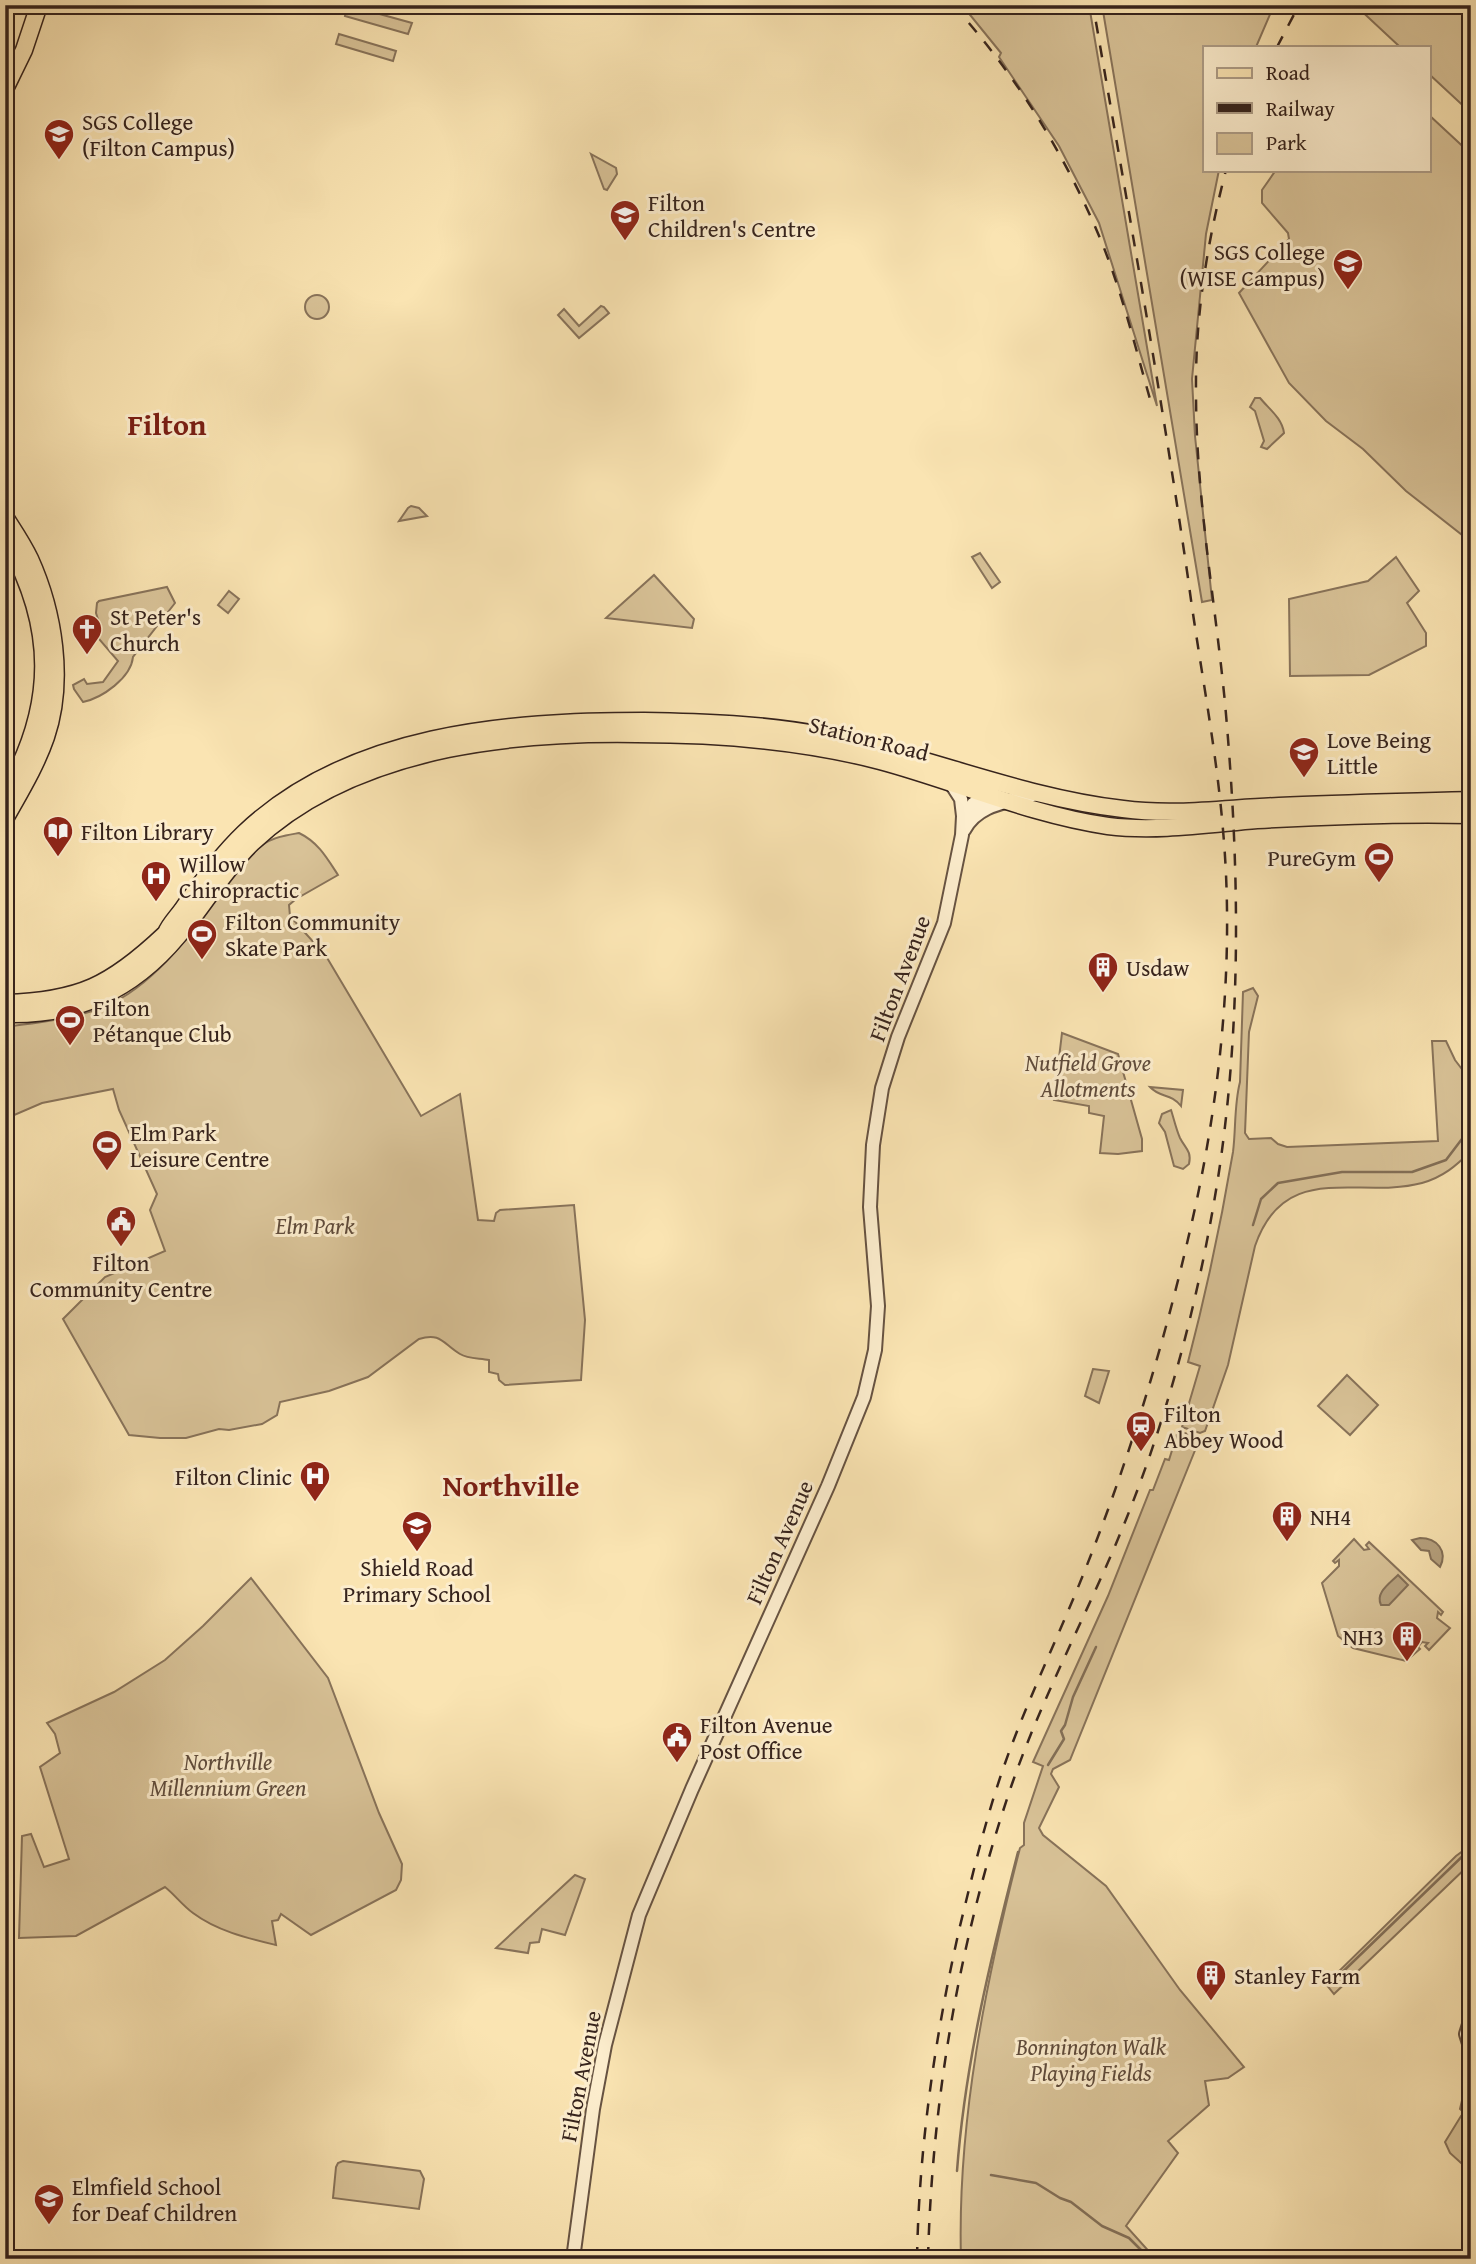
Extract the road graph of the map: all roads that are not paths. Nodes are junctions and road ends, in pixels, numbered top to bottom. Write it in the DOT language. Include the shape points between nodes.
graph roads {
  1 [pos="28,5"];
  2 [pos="39,5"];
  3 [pos="5,67"];
  4 [pos="5,89"];
  5 [pos="5,517"];
  6 [pos="5,538"];
  7 [pos="950,782"];
  8 [pos="5,793"];
  9 [pos="989,794"];
  10 [pos="1013,794"];
  11 [pos="1471,800"];
  12 [pos="1471,815"];
  13 [pos="963,816"];
  14 [pos="5,819"];
  15 [pos="962,833"];
  16 [pos="164,935"];
  17 [pos="162,954"];
  18 [pos="5,1003"];
  19 [pos="5,1014"];
  20 [pos="1471,2018"];
  21 [pos="1471,2050"];
  22 [pos="573,2259"];
  1 -- 3 [label="main road"];
  2 -- 4 [label="main road"];
  5 -- 14 [label="main road" via="30,557 40,585 53,639 55,678 45,739"];
  6 -- 8 [label="main road" via="32,598 44,667 33,735"];
  7 -- 9 [label="main road, Station Road"];
  7 -- 13 [label="street, Filton Avenue" via="961,799"];
  7 -- 17 [label="main road, Station Road" via="848,753 708,735 567,734 459,747 354,777 318,794 269,828 236,859"];
  9 -- 10 [label="main road, Station Road"];
  9 -- 13 [label="street"];
  10 -- 11 [label="main road, Station Road" via="1157,812"];
  10 -- 12 [label="main road, Station Road" via="1101,825 1134,828"];
  10 -- 15 [label="street" via="980,811"];
  10 -- 16 [label="main road, Station Road" via="878,748 746,725 599,721 517,726 446,737 373,756 305,786 226,851"];
  13 -- 15 [label="street, Filton Avenue"];
  15 -- 22 [label="street, Filton Avenue" via="944,923 882,1088 870,1207 878,1306 875,1350 864,1397 639,1915 605,2045"];
  16 -- 17 [label="main road"];
  16 -- 18 [label="main road, Station Road" via="99,986 38,1002"];
  17 -- 19 [label="main road, Station Road" via="131,981 102,997 48,1012"];
  20 -- 21 [label="street" via="1466,2034"];
}
